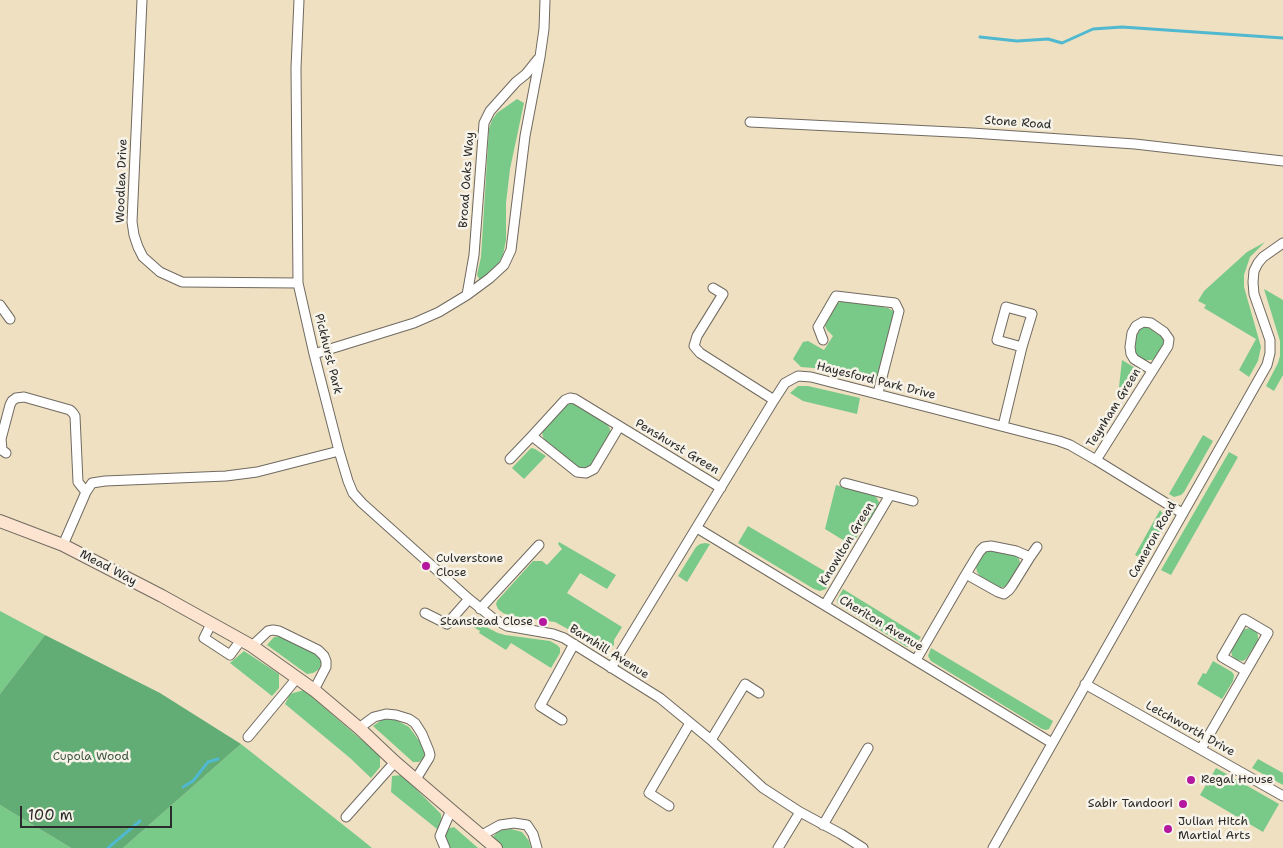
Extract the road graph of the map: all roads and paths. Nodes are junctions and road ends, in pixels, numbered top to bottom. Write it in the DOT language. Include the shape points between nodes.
graph roads {
  1 [pos="142,0"];
  2 [pos="299,0"];
  3 [pos="545,0"];
  4 [pos="540,57"];
  5 [pos="750,122"];
  6 [pos="1283,161"];
  7 [pos="1283,243"];
  8 [pos="298,283"];
  9 [pos="713,288"];
  10 [pos="467,295"];
  11 [pos="0,305"];
  12 [pos="10,319"];
  13 [pos="823,340"];
  14 [pos="1022,347"];
  15 [pos="314,354"];
  16 [pos="1152,370"];
  17 [pos="878,393"];
  18 [pos="774,400"];
  19 [pos="1003,426"];
  20 [pos="619,427"];
  21 [pos="532,436"];
  22 [pos="339,451"];
  23 [pos="6,453"];
  24 [pos="510,459"];
  25 [pos="1096,460"];
  26 [pos="845,483"];
  27 [pos="721,488"];
  28 [pos="86,492"];
  29 [pos="890,495"];
  30 [pos="914,501"];
  31 [pos="1182,514"];
  32 [pos="0,521"];
  33 [pos="697,528"];
  34 [pos="63,545"];
  35 [pos="539,545"];
  36 [pos="1037,546"];
  37 [pos="1030,557"];
  38 [pos="966,574"];
  39 [pos="469,599"];
  40 [pos="825,605"];
  41 [pos="480,608"];
  42 [pos="425,613"];
  43 [pos="211,624"];
  44 [pos="241,640"];
  45 [pos="574,644"];
  46 [pos="252,646"];
  47 [pos="916,660"];
  48 [pos="612,668"];
  49 [pos="1246,671"];
  50 [pos="297,678"];
  51 [pos="1086,684"];
  52 [pos="314,690"];
  53 [pos="759,693"];
  54 [pos="562,720"];
  55 [pos="690,724"];
  56 [pos="359,728"];
  57 [pos="248,737"];
  58 [pos="711,740"];
  59 [pos="1052,743"];
  60 [pos="868,748"];
  61 [pos="1201,749"];
  62 [pos="396,762"];
  63 [pos="416,779"];
  64 [pos="1283,796"];
  65 [pos="669,806"];
  66 [pos="451,810"];
  67 [pos="800,812"];
  68 [pos="346,818"];
  69 [pos="823,825"];
  70 [pos="482,835"];
  71 [pos="445,848"];
  72 [pos="496,848"];
  73 [pos="537,848"];
  74 [pos="778,848"];
  75 [pos="863,848"];
  76 [pos="993,848"];
  1 -- 8 [label="street, Woodlea Drive" via="132,222 143,257 160,272 182,282"];
  2 -- 8 [label="street, Pickhurst Park" via="296,68"];
  3 -- 4 [label="street"];
  4 -- 10 [label="street" via="525,136 511,250 504,265"];
  4 -- 10 [label="street, Broad Oaks Way" via="490,111 484,123 474,255"];
  5 -- 6 [label="street, Stone Road" via="1135,144"];
  7 -- 31 [label="street, Cameron Road" via="1263,257 1254,271 1254,294 1270,340 1267,365"];
  8 -- 15 [label="street, Pickhurst Park"];
  9 -- 18 [label="street" via="723,294 694,346"];
  10 -- 15 [label="street" via="414,323"];
  11 -- 12 [label="street"];
  13 -- 17 [label="street" via="818,327 836,296 895,303 899,311"];
  14 -- 14 [label="street" via="1032,314 1006,307 997,340"];
  14 -- 19 [label="street"];
  15 -- 22 [label="street, Pickhurst Park"];
  16 -- 16 [label="street, Teynham Green" via="1169,339 1151,323 1143,322 1132,333 1131,354"];
  16 -- 25 [label="street, Teynham Green"];
  17 -- 18 [label="street, Hayesford Park Drive" via="798,376 785,383"];
  17 -- 19 [label="street, Hayesford Park Drive"];
  18 -- 27 [label="street, Hayesford Park Drive"];
  19 -- 25 [label="street, Hayesford Park Drive" via="1060,440"];
  20 -- 21 [label="street, Penshurst Green" via="570,398"];
  20 -- 21 [label="street, Penshurst Green" via="594,469 586,473 577,472"];
  20 -- 27 [label="street, Penshurst Green"];
  21 -- 24 [label="street, Penshurst Green"];
  22 -- 28 [label="street" via="257,472 92,483"];
  22 -- 39 [label="street, Barnhill Avenue" via="353,493"];
  23 -- 28 [label="street" via="2,450 1,439 10,405 16,398 24,397 70,410 75,416 78,482"];
  25 -- 31 [label="street, Hayesford Park Drive"];
  26 -- 29 [label="street, Knowlton Green"];
  27 -- 33 [label="street, Hayesford Park Drive"];
  28 -- 34 [label="street"];
  29 -- 30 [label="street, Knowlton Green"];
  29 -- 40 [label="street, Knowlton Green"];
  31 -- 51 [label="street, Cameron Road"];
  32 -- 34 [label="street, Mead Way"];
  33 -- 40 [label="street, Cheriton Avenue"];
  33 -- 48 [label="street, Hayesford Park Drive"];
  34 -- 43 [label="street, Mead Way"];
  35 -- 41 [label="street"];
  36 -- 37 [label="street"];
  37 -- 38 [label="street" via="1016,551 984,547"];
  37 -- 38 [label="street" via="1004,594"];
  38 -- 47 [label="street"];
  39 -- 41 [label="street, Barnhill Avenue"];
  39 -- 42 [label="street" via="450,627"];
  40 -- 47 [label="street, Cheriton Avenue"];
  41 -- 45 [label="street, Barnhill Avenue" via="507,626 553,634"];
  43 -- 44 [label="street, Mead Way"];
  43 -- 44 [label="street" via="204,638 230,655"];
  44 -- 46 [label="street, Mead Way"];
  45 -- 48 [label="street, Barnhill Avenue"];
  45 -- 54 [label="street" via="540,706"];
  46 -- 50 [label="street, Mead Way"];
  46 -- 52 [label="street" via="268,631 279,630 318,650 324,656 326,667"];
  47 -- 59 [label="street, Cheriton Avenue"];
  48 -- 55 [label="street, Barnhill Avenue" via="660,698"];
  49 -- 49 [label="street" via="1268,633 1244,619 1222,657"];
  49 -- 61 [label="street"];
  50 -- 52 [label="street, Mead Way"];
  50 -- 57 [label="street"];
  51 -- 59 [label="street, Cameron Road"];
  51 -- 61 [label="street, Letchworth Drive"];
  52 -- 56 [label="street, Mead Way"];
  53 -- 58 [label="street" via="745,684"];
  55 -- 58 [label="street, Barnhill Avenue"];
  55 -- 65 [label="street" via="649,793"];
  56 -- 62 [label="street, Mead Way"];
  56 -- 63 [label="street" via="386,714 415,724 430,751"];
  58 -- 67 [label="street, Barnhill Avenue" via="763,788"];
  59 -- 76 [label="street, Cameron Road"];
  60 -- 69 [label="street"];
  61 -- 64 [label="street, Letchworth Drive"];
  62 -- 63 [label="street, Mead Way"];
  62 -- 68 [label="street"];
  63 -- 66 [label="street, Mead Way"];
  66 -- 70 [label="street, Mead Way"];
  66 -- 71 [label="street" via="440,836"];
  67 -- 69 [label="street, Barnhill Avenue"];
  67 -- 74 [label="street"];
  69 -- 75 [label="street, Barnhill Avenue"];
  70 -- 72 [label="street, Mead Way"];
  70 -- 73 [label="street" via="500,825 514,823 527,826"];
}
